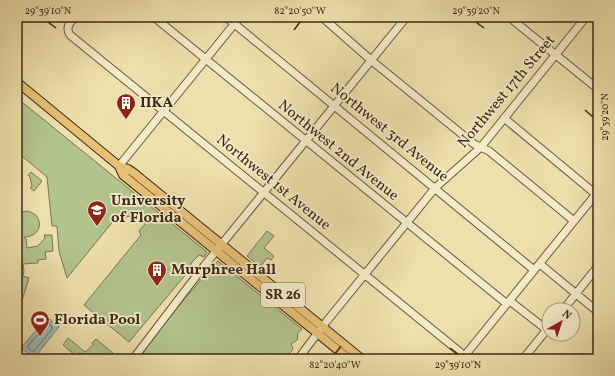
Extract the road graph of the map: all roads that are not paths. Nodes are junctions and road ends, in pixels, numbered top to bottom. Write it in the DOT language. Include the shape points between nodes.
graph roads {
  1 [pos="75,17"];
  2 [pos="154,17"];
  3 [pos="226,17"];
  4 [pos="240,17"];
  5 [pos="322,17"];
  6 [pos="405,17"];
  7 [pos="509,17"];
  8 [pos="586,17"];
  9 [pos="235,24"];
  10 [pos="556,55"];
  11 [pos="206,60"];
  12 [pos="372,61"];
  13 [pos="17,82"];
  14 [pos="598,89"];
  15 [pos="335,106"];
  16 [pos="164,111"];
  17 [pos="504,118"];
  18 [pos="306,141"];
  19 [pos="481,147"];
  20 [pos="119,166"];
  21 [pos="435,188"];
  22 [pos="264,192"];
  23 [pos="597,195"];
  24 [pos="574,221"];
  25 [pos="407,224"];
  26 [pos="219,248"];
  27 [pos="540,264"];
  28 [pos="598,266"];
  29 [pos="534,270"];
  30 [pos="364,274"];
  31 [pos="576,294"];
  32 [pos="509,302"];
  33 [pos="570,302"];
  34 [pos="598,312"];
  35 [pos="541,324"];
  36 [pos="320,330"];
  37 [pos="541,337"];
  38 [pos="463,358"];
  39 [pos="133,359"];
  40 [pos="298,359"];
  41 [pos="349,359"];
  42 [pos="362,359"];
  43 [pos="523,359"];
  44 [pos="577,359"];
  45 [pos="583,359"];
  1 -- 16 [label="street, Northwest 1st Avenue" via="68,25 70,35"];
  2 -- 11 [label="street, Northwest 2nd Avenue"];
  3 -- 9 [label="street, Northwest 3rd Avenue"];
  4 -- 9 [label="street"];
  5 -- 12 [label="street"];
  6 -- 12 [label="street"];
  7 -- 10 [label="street"];
  8 -- 10 [label="street, Northwest 17th Street"];
  9 -- 11 [label="street"];
  9 -- 15 [label="street, Northwest 3rd Avenue"];
  10 -- 14 [label="street"];
  10 -- 17 [label="street, Northwest 17th Street"];
  11 -- 16 [label="street"];
  11 -- 18 [label="street, Northwest 2nd Avenue"];
  12 -- 15 [label="street"];
  12 -- 19 [label="street"];
  13 -- 20 [label="main road, SR 26"];
  15 -- 18 [label="street"];
  15 -- 21 [label="street, Northwest 3rd Avenue"];
  16 -- 20 [label="street"];
  16 -- 22 [label="street, Northwest 1st Avenue"];
  17 -- 19 [label="street, Northwest 17th Street"];
  17 -- 23 [label="street"];
  18 -- 22 [label="street"];
  18 -- 25 [label="street, Northwest 2nd Avenue"];
  19 -- 21 [label="street, Northwest 17th Street"];
  19 -- 24 [label="street"];
  20 -- 26 [label="main road, SR 26" via="128,168"];
  21 -- 25 [label="street, Northwest 17th Street"];
  21 -- 29 [label="street, Northwest 3rd Avenue"];
  22 -- 26 [label="street"];
  22 -- 30 [label="street, Northwest 1st Avenue"];
  23 -- 24 [label="street"];
  24 -- 27 [label="street"];
  25 -- 30 [label="street, Northwest 17th Street"];
  25 -- 32 [label="street, Northwest 2nd Avenue"];
  26 -- 36 [label="main road, SR 26"];
  26 -- 39 [label="street"];
  27 -- 29 [label="street"];
  27 -- 31 [label="street"];
  28 -- 31 [label="street"];
  29 -- 32 [label="street"];
  30 -- 36 [label="street, Northwest 17th Street"];
  30 -- 38 [label="street, Northwest 1st Avenue" via="460,352"];
  31 -- 33 [label="street"];
  31 -- 34 [label="street"];
  32 -- 35 [label="street, Northwest 2nd Avenue"];
  32 -- 38 [label="street"];
  36 -- 40 [label="street, Northwest 17th Street"];
  36 -- 41 [label="main road, SR 26"];
  36 -- 42 [label="main road, SR 26"];
  37 -- 43 [label="street"];
  44 -- 45 [label="street"];
}
